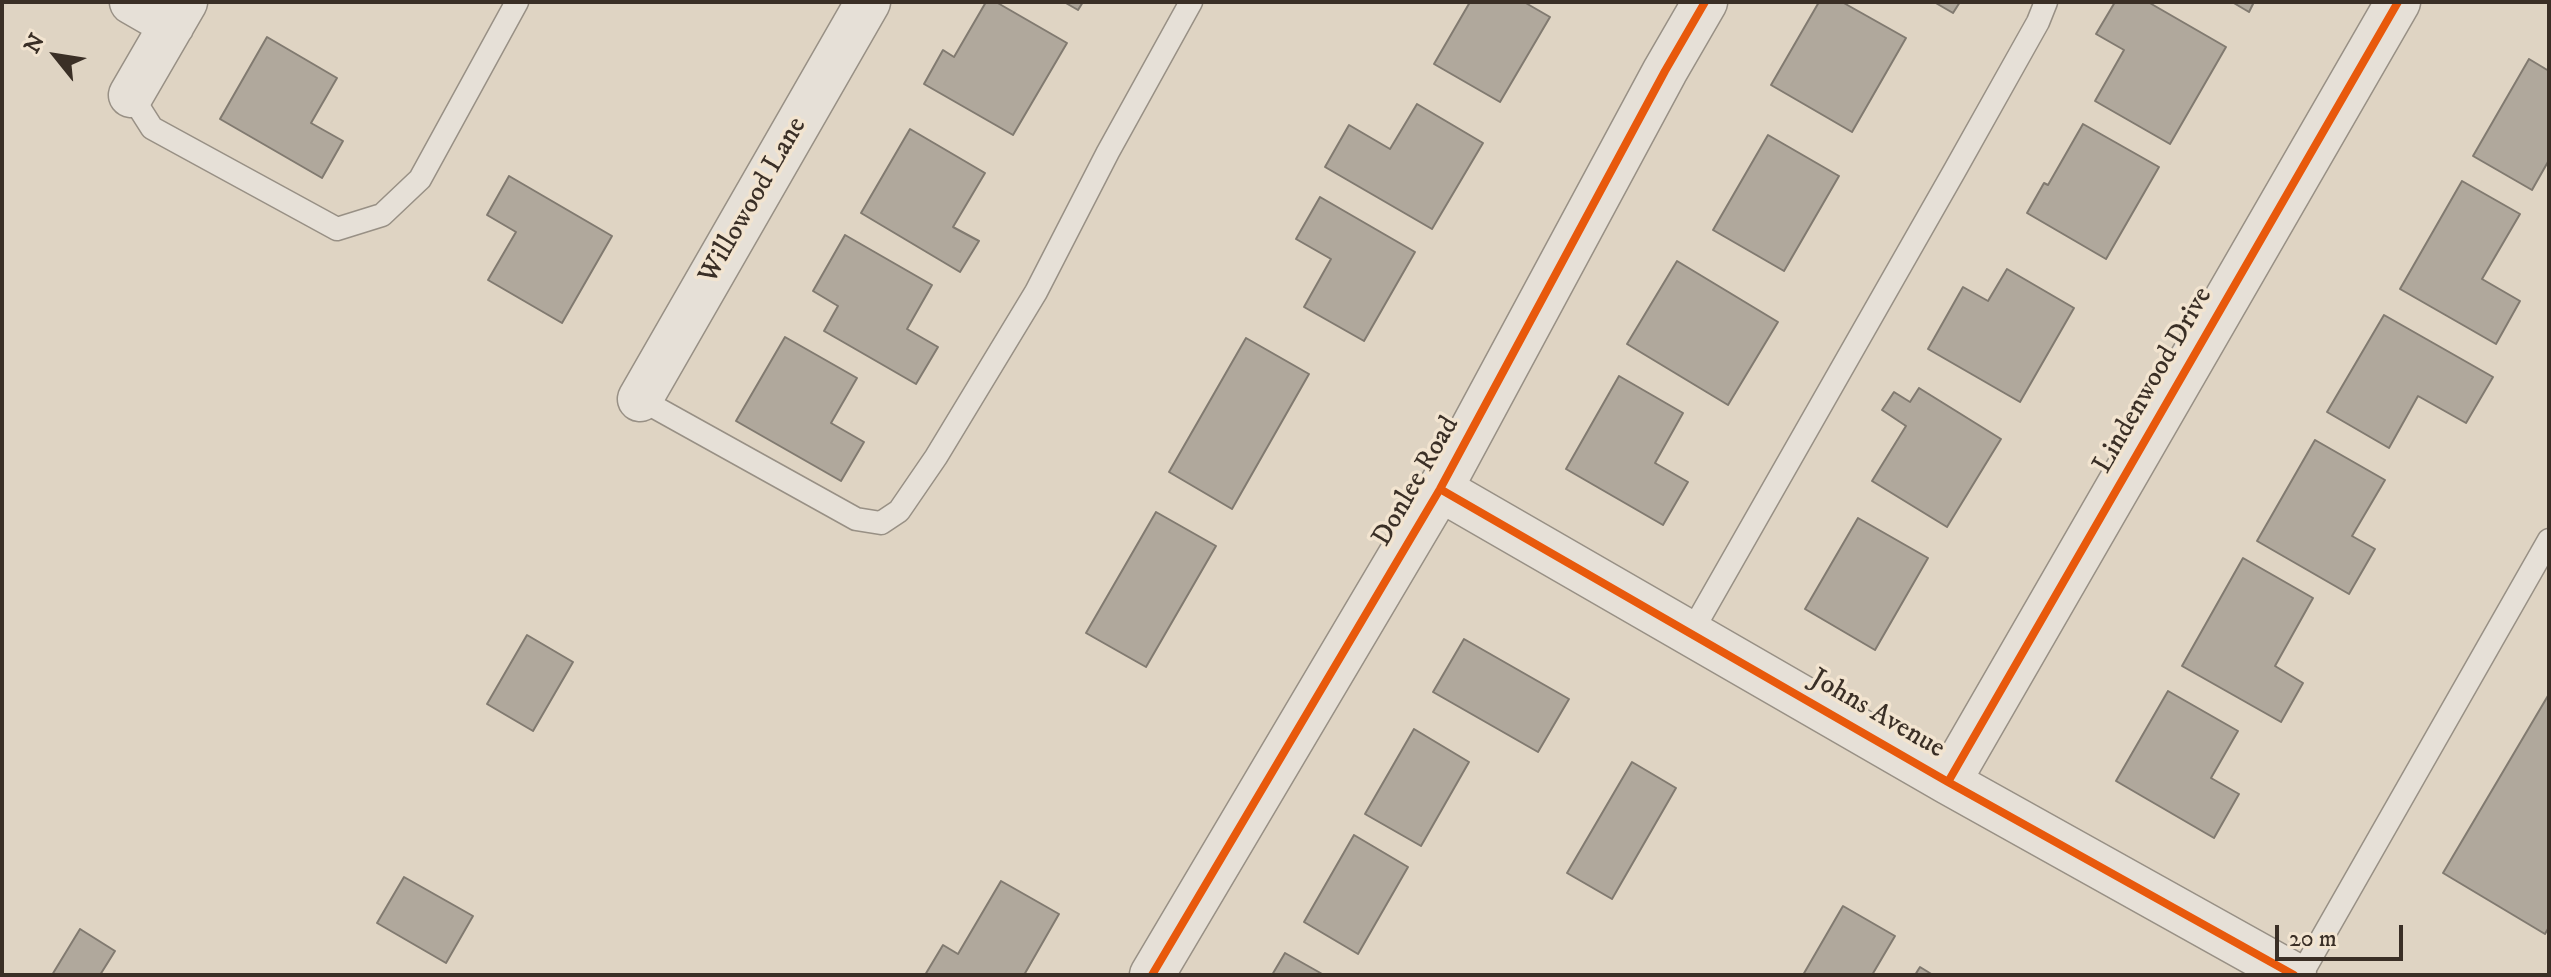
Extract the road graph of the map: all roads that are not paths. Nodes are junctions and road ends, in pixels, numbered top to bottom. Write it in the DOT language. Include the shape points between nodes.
graph roads {
  1 [pos="132,2"];
  2 [pos="517,2"];
  3 [pos="868,2"];
  4 [pos="1191,2"];
  5 [pos="1705,2"];
  6 [pos="2046,2"];
  7 [pos="2398,2"];
  8 [pos="178,14"];
  9 [pos="131,95"];
  10 [pos="640,399"];
  11 [pos="1440,489"];
  12 [pos="2549,540"];
  13 [pos="1691,633"];
  14 [pos="1948,782"];
  15 [pos="1152,975"];
  16 [pos="2294,975"];
  17 [pos="2301,975"];
  1 -- 8 [label="street"];
  2 -- 9 [label="lane" via="420,179 382,215 337,229 152,128"];
  3 -- 10 [label="street, Willowood Lane"];
  4 -- 10 [label="lane" via="1036,292 899,511 881,523 856,519"];
  5 -- 11 [label="street, Donlee Road"];
  6 -- 13 [label="lane"];
  7 -- 14 [label="street, Lindenwood Drive"];
  8 -- 9 [label="street"];
  11 -- 13 [label="street, Johns Avenue"];
  11 -- 15 [label="street, Donlee Road"];
  12 -- 17 [label="lane"];
  13 -- 14 [label="street, Johns Avenue"];
  14 -- 16 [label="street, Johns Avenue"];
}
